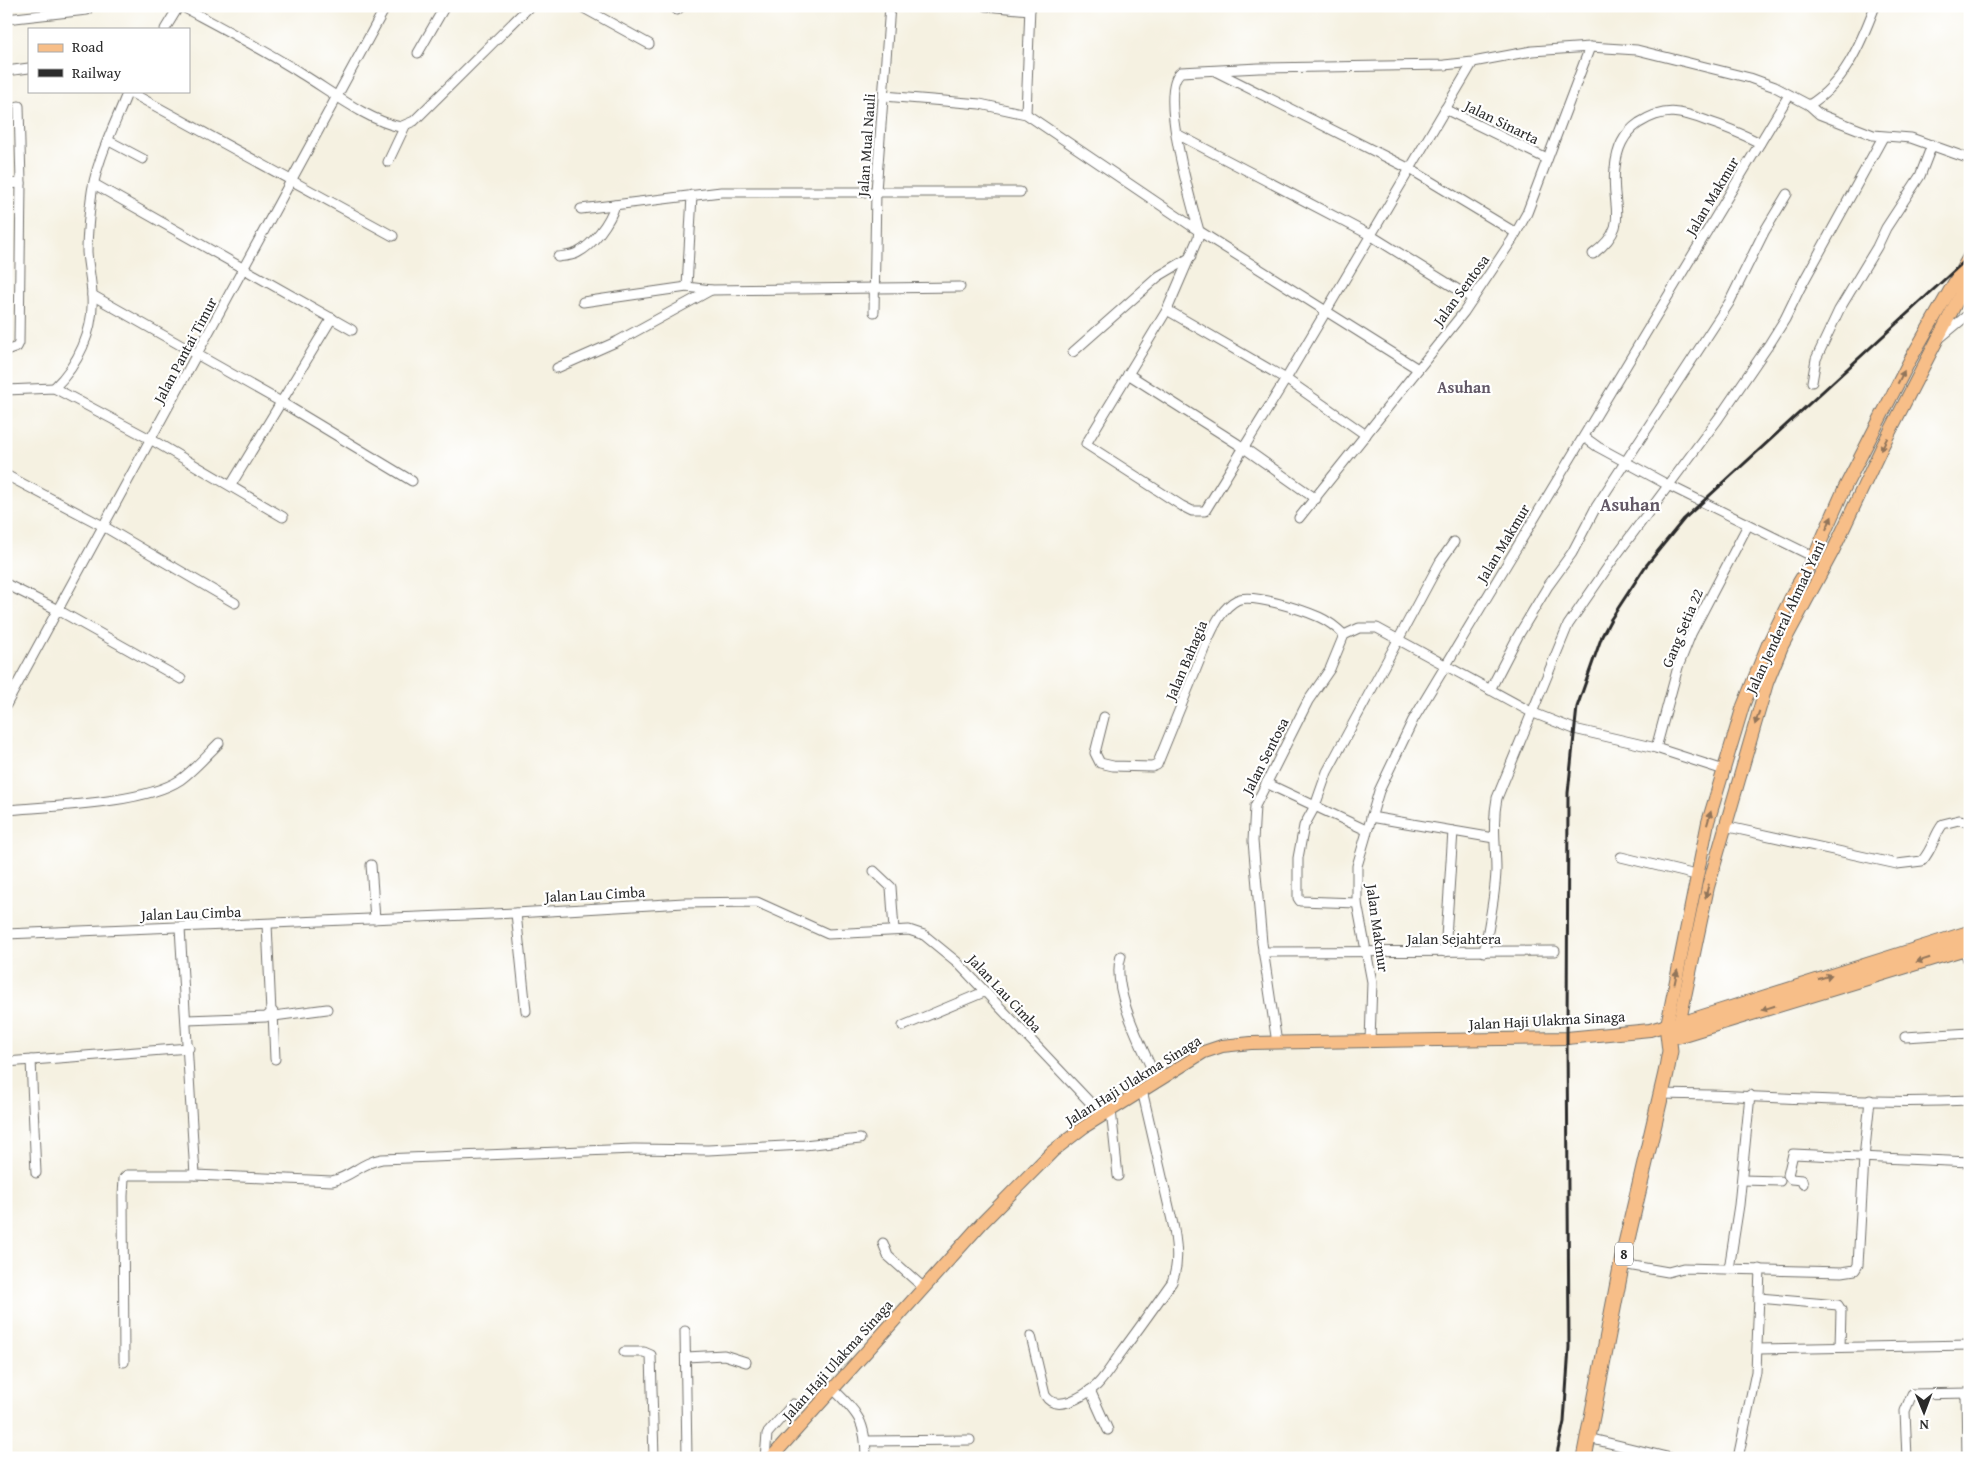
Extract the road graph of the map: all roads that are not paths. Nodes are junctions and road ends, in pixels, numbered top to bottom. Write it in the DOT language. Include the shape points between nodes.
graph roads {
  1 [pos="180,6"];
  2 [pos="386,6"];
  3 [pos="444,6"];
  4 [pos="530,6"];
  5 [pos="580,6"];
  6 [pos="890,6"];
  7 [pos="985,6"];
  8 [pos="1875,6"];
  9 [pos="1030,8"];
  10 [pos="87,10"];
  11 [pos="6,19"];
  12 [pos="166,28"];
  13 [pos="649,44"];
  14 [pos="1590,47"];
  15 [pos="418,53"];
  16 [pos="1473,62"];
  17 [pos="28,68"];
  18 [pos="1214,70"];
  19 [pos="6,71"];
  20 [pos="128,92"];
  21 [pos="130,92"];
  22 [pos="1789,95"];
  23 [pos="884,96"];
  24 [pos="337,98"];
  25 [pos="1809,105"];
  26 [pos="19,106"];
  27 [pos="1445,109"];
  28 [pos="1026,114"];
  29 [pos="405,126"];
  30 [pos="1177,134"];
  31 [pos="1883,137"];
  32 [pos="109,140"];
  33 [pos="1760,143"];
  34 [pos="1932,145"];
  35 [pos="1547,159"];
  36 [pos="1970,159"];
  37 [pos="143,160"];
  38 [pos="388,162"];
  39 [pos="1410,169"];
  40 [pos="291,180"];
  41 [pos="21,183"];
  42 [pos="6,184"];
  43 [pos="94,184"];
  44 [pos="876,191"];
  45 [pos="1020,192"];
  46 [pos="1787,194"];
  47 [pos="692,195"];
  48 [pos="615,205"];
  49 [pos="581,209"];
  50 [pos="1199,231"];
  51 [pos="1516,233"];
  52 [pos="1370,235"];
  53 [pos="393,236"];
  54 [pos="1593,254"];
  55 [pos="1970,255"];
  56 [pos="1191,257"];
  57 [pos="558,258"];
  58 [pos="243,268"];
  59 [pos="1970,276"];
  60 [pos="687,287"];
  61 [pos="875,287"];
  62 [pos="960,287"];
  63 [pos="711,290"];
  64 [pos="92,295"];
  65 [pos="1473,299"];
  66 [pos="583,302"];
  67 [pos="1167,310"];
  68 [pos="1327,310"];
  69 [pos="874,312"];
  70 [pos="1970,314"];
  71 [pos="332,318"];
  72 [pos="352,330"];
  73 [pos="1938,339"];
  74 [pos="6,351"];
  75 [pos="1074,352"];
  76 [pos="197,356"];
  77 [pos="557,368"];
  78 [pos="1418,369"];
  79 [pos="1128,374"];
  80 [pos="1286,379"];
  81 [pos="1812,382"];
  82 [pos="54,388"];
  83 [pos="6,390"];
  84 [pos="281,402"];
  85 [pos="1366,434"];
  86 [pos="1584,437"];
  87 [pos="152,440"];
  88 [pos="1244,448"];
  89 [pos="1625,462"];
  90 [pos="6,474"];
  91 [pos="412,481"];
  92 [pos="231,485"];
  93 [pos="1668,485"];
  94 [pos="1316,499"];
  95 [pos="283,517"];
  96 [pos="1299,518"];
  97 [pos="1748,524"];
  98 [pos="103,526"];
  99 [pos="1454,542"];
  100 [pos="1814,557"];
  101 [pos="6,584"];
  102 [pos="1796,587"];
  103 [pos="1811,593"];
  104 [pos="235,603"];
  105 [pos="58,610"];
  106 [pos="1344,635"];
  107 [pos="1399,640"];
  108 [pos="1446,664"];
  109 [pos="181,679"];
  110 [pos="1753,683"];
  111 [pos="1766,687"];
  112 [pos="1490,690"];
  113 [pos="6,705"];
  114 [pos="1531,712"];
  115 [pos="1104,717"];
  116 [pos="219,743"];
  117 [pos="1656,748"];
  118 [pos="1724,770"];
  119 [pos="1266,783"];
  120 [pos="1315,806"];
  121 [pos="6,810"];
  122 [pos="1371,817"];
  123 [pos="1970,822"];
  124 [pos="1724,826"];
  125 [pos="1366,830"];
  126 [pos="1453,831"];
  127 [pos="1494,838"];
  128 [pos="1620,856"];
  129 [pos="372,865"];
  130 [pos="874,872"];
  131 [pos="1696,875"];
  132 [pos="1357,904"];
  133 [pos="516,913"];
  134 [pos="375,918"];
  135 [pos="267,924"];
  136 [pos="180,928"];
  137 [pos="894,930"];
  138 [pos="1970,932"];
  139 [pos="6,934"];
  140 [pos="1967,947"];
  141 [pos="1555,951"];
  142 [pos="1263,952"];
  143 [pos="1366,952"];
  144 [pos="1445,952"];
  145 [pos="1484,952"];
  146 [pos="1121,956"];
  147 [pos="1970,966"];
  148 [pos="984,992"];
  149 [pos="327,1009"];
  150 [pos="526,1011"];
  151 [pos="273,1013"];
  152 [pos="187,1020"];
  153 [pos="903,1026"];
  154 [pos="1673,1030"];
  155 [pos="1970,1033"];
  156 [pos="1905,1037"];
  157 [pos="1370,1041"];
  158 [pos="1277,1043"];
  159 [pos="189,1048"];
  160 [pos="276,1058"];
  161 [pos="31,1060"];
  162 [pos="6,1062"];
  163 [pos="1158,1080"];
  164 [pos="1142,1090"];
  165 [pos="1662,1094"];
  166 [pos="1750,1094"];
  167 [pos="1870,1100"];
  168 [pos="1970,1100"];
  169 [pos="1106,1113"];
  170 [pos="860,1139"];
  171 [pos="1864,1158"];
  172 [pos="1970,1162"];
  173 [pos="36,1173"];
  174 [pos="195,1175"];
  175 [pos="1118,1176"];
  176 [pos="1742,1180"];
  177 [pos="1780,1181"];
  178 [pos="1803,1184"];
  179 [pos="883,1243"];
  180 [pos="1622,1264"];
  181 [pos="1760,1269"];
  182 [pos="1729,1270"];
  183 [pos="924,1288"];
  184 [pos="1759,1298"];
  185 [pos="685,1331"];
  186 [pos="1031,1336"];
  187 [pos="1970,1345"];
  188 [pos="1840,1347"];
  189 [pos="1758,1349"];
  190 [pos="624,1352"];
  191 [pos="686,1357"];
  192 [pos="124,1362"];
  193 [pos="746,1362"];
  194 [pos="833,1390"];
  195 [pos="1090,1390"];
  196 [pos="1968,1393"];
  197 [pos="793,1404"];
  198 [pos="1108,1430"];
  199 [pos="1588,1438"];
  200 [pos="970,1440"];
  201 [pos="866,1442"];
  202 [pos="654,1458"];
  203 [pos="687,1458"];
  204 [pos="765,1458"];
  205 [pos="771,1458"];
  206 [pos="866,1458"];
  207 [pos="1584,1458"];
  208 [pos="1671,1458"];
  209 [pos="1738,1458"];
  210 [pos="1907,1458"];
  211 [pos="1967,1458"];
  1 -- 12 [label="street"];
  1 -- 24 [label="street" via="278,59"];
  2 -- 24 [label="street, Jalan Pantai Timur"];
  3 -- 15 [label="street"];
  4 -- 29 [label="street" via="428,108"];
  5 -- 13 [label="street"];
  6 -- 23 [label="street, Jalan Mual Nauli"];
  7 -- 9 [label="street"];
  8 -- 25 [label="street" via="1853,57 1828,93"];
  9 -- 28 [label="street"];
  10 -- 11 [label="street"];
  14 -- 16 [label="street" via="1532,51"];
  14 -- 22 [label="street" via="1637,50 1730,72"];
  14 -- 35 [label="street, Jalan Sentosa"];
  16 -- 18 [label="street"];
  16 -- 27 [label="street"];
  17 -- 19 [label="street"];
  18 -- 30 [label="street" via="1188,70 1180,72 1174,80 1172,93"];
  18 -- 39 [label="street"];
  20 -- 32 [label="street"];
  21 -- 40 [label="street"];
  22 -- 25 [label="street"];
  22 -- 33 [label="street, Jalan Makmur"];
  23 -- 28 [label="street" via="980,104"];
  23 -- 44 [label="street, Jalan Mual Nauli"];
  24 -- 29 [label="street" via="395,126"];
  24 -- 40 [label="street, Jalan Pantai Timur"];
  25 -- 31 [label="street" via="1819,114"];
  26 -- 41 [label="street"];
  27 -- 35 [label="street, Jalan Sinarta"];
  27 -- 39 [label="street"];
  28 -- 50 [label="street"];
  29 -- 38 [label="street"];
  30 -- 50 [label="street" via="1182,174"];
  30 -- 52 [label="street"];
  31 -- 34 [label="street" via="1901,136"];
  31 -- 93 [label="street" via="1785,320 1718,419"];
  32 -- 37 [label="street"];
  32 -- 43 [label="street"];
  33 -- 54 [label="street" via="1731,128 1684,112 1648,117 1630,130 1621,142 1615,170 1616,228 1606,244"];
  33 -- 86 [label="street, Jalan Makmur"];
  34 -- 36 [label="street"];
  34 -- 81 [label="street" via="1920,176 1839,310 1816,359"];
  35 -- 51 [label="street, Jalan Sentosa"];
  39 -- 51 [label="street"];
  39 -- 52 [label="street"];
  40 -- 53 [label="street"];
  40 -- 58 [label="street, Jalan Pantai Timur"];
  41 -- 42 [label="street"];
  41 -- 74 [label="street" via="19,343"];
  43 -- 58 [label="street"];
  43 -- 64 [label="street" via="88,251"];
  44 -- 45 [label="street"];
  44 -- 47 [label="street"];
  44 -- 61 [label="street, Jalan Mual Nauli"];
  46 -- 89 [label="street" via="1764,232 1729,304"];
  47 -- 48 [label="street"];
  47 -- 60 [label="street"];
  48 -- 49 [label="street"];
  48 -- 57 [label="street" via="611,217 586,247 576,254"];
  50 -- 56 [label="street"];
  50 -- 68 [label="street"];
  51 -- 65 [label="street, Jalan Sentosa"];
  52 -- 65 [label="street"];
  52 -- 68 [label="street"];
  100 -- 55 [label="main road, Jalan Jenderal Ahmad Yani, one-way" via="1844,489 1910,360"];
  56 -- 67 [label="street"];
  56 -- 75 [label="street" via="1159,276"];
  58 -- 71 [label="street"];
  58 -- 76 [label="street, Jalan Pantai Timur"];
  59 -- 73 [label="main road, Jalan Jenderal Ahmad Yani"];
  60 -- 63 [label="street"];
  60 -- 66 [label="street"];
  61 -- 62 [label="street"];
  61 -- 63 [label="street"];
  61 -- 69 [label="street, Jalan Mual Nauli"];
  63 -- 77 [label="street" via="618,341"];
  64 -- 76 [label="street"];
  64 -- 82 [label="street" via="90,326 79,355 68,374"];
  65 -- 78 [label="street, Jalan Sentosa"];
  67 -- 79 [label="street"];
  67 -- 80 [label="street"];
  68 -- 78 [label="street"];
  68 -- 80 [label="street"];
  70 -- 73 [label="street"];
  71 -- 72 [label="street"];
  71 -- 84 [label="street"];
  73 -- 103 [label="main road, Jalan Jenderal Ahmad Yani, one-way"];
  76 -- 84 [label="street"];
  76 -- 87 [label="street, Jalan Pantai Timur"];
  78 -- 85 [label="street, Jalan Sentosa"];
  79 -- 88 [label="street"];
  79 -- 88 [label="street" via="1086,444 1182,506 1200,513 1205,511"];
  80 -- 85 [label="street"];
  80 -- 88 [label="street"];
  82 -- 83 [label="street"];
  82 -- 87 [label="street"];
  84 -- 91 [label="street"];
  84 -- 92 [label="street"];
  85 -- 94 [label="street, Jalan Sentosa"];
  86 -- 89 [label="street"];
  86 -- 108 [label="street, Jalan Makmur"];
  87 -- 92 [label="street"];
  87 -- 98 [label="street, Jalan Pantai Timur"];
  88 -- 94 [label="street"];
  89 -- 93 [label="street"];
  89 -- 112 [label="street" via="1528,620"];
  90 -- 98 [label="street"];
  92 -- 95 [label="street"];
  93 -- 97 [label="street"];
  93 -- 114 [label="street" via="1568,625"];
  94 -- 96 [label="street, Jalan Sentosa"];
  97 -- 100 [label="street"];
  97 -- 117 [label="street, Gang Setia 22" via="1678,667"];
  98 -- 104 [label="street"];
  98 -- 105 [label="street, Jalan Pantai Timur"];
  99 -- 107 [label="street"];
  100 -- 102 [label="main road, Jalan Jenderal Ahmad Yani"];
  101 -- 105 [label="street"];
  102 -- 103 [label="main road"];
  102 -- 110 [label="main road, Jalan Jenderal Ahmad Yani"];
  103 -- 111 [label="main road, Jalan Jenderal Ahmad Yani" via="1782,646"];
  105 -- 109 [label="street"];
  105 -- 113 [label="street, Jalan Pantai Timur"];
  106 -- 107 [label="street" via="1369,627"];
  106 -- 115 [label="street, Jalan Bahagia" via="1320,618 1298,609 1246,598 1236,600 1218,619 1209,637 1159,761 1152,767 1100,763 1095,753"];
  106 -- 119 [label="street, Jalan Sentosa" via="1330,669 1308,701"];
  107 -- 108 [label="street"];
  107 -- 120 [label="street" via="1327,772"];
  108 -- 112 [label="street"];
  108 -- 122 [label="street, Jalan Makmur" via="1412,720 1379,791"];
  110 -- 111 [label="main road"];
  110 -- 118 [label="main road, Jalan Jenderal Ahmad Yani"];
  111 -- 124 [label="main road, Jalan Jenderal Ahmad Yani, one-way"];
  112 -- 114 [label="street"];
  114 -- 117 [label="street" via="1574,729"];
  114 -- 127 [label="street" via="1497,798 1493,817"];
  116 -- 121 [label="street" via="179,780 154,790 100,802"];
  117 -- 118 [label="street"];
  131 -- 118 [label="main road, Jalan Jenderal Ahmad Yani, one-way"];
  119 -- 120 [label="street"];
  119 -- 142 [label="street, Jalan Sentosa" via="1255,806 1253,840"];
  120 -- 125 [label="street"];
  120 -- 132 [label="street" via="1304,826 1298,858 1298,898 1300,901"];
  122 -- 125 [label="street, Jalan Makmur"];
  122 -- 126 [label="street"];
  123 -- 124 [label="street" via="1959,820 1943,824 1922,861 1897,864"];
  124 -- 154 [label="main road, Jalan Jenderal Ahmad Yani, one-way"];
  125 -- 132 [label="street, Jalan Makmur" via="1357,866"];
  126 -- 127 [label="street"];
  126 -- 144 [label="street"];
  127 -- 145 [label="street" via="1496,872"];
  128 -- 131 [label="street"];
  129 -- 134 [label="street"];
  130 -- 137 [label="street" via="890,887"];
  154 -- 131 [label="main road, Jalan Jenderal Ahmad Yani, one-way"];
  132 -- 143 [label="street, Jalan Makmur"];
  133 -- 134 [label="street, Jalan Lau Cimba"];
  133 -- 137 [label="street, Jalan Lau Cimba" via="746,900 828,934"];
  133 -- 150 [label="street"];
  134 -- 135 [label="street, Jalan Lau Cimba"];
  135 -- 136 [label="street, Jalan Lau Cimba"];
  135 -- 151 [label="street"];
  136 -- 139 [label="street, Jalan Lau Cimba"];
  136 -- 152 [label="street"];
  137 -- 148 [label="street, Jalan Lau Cimba" via="924,935 957,962"];
  154 -- 138 [label="highway, one-way"];
  140 -- 147 [label="street"];
  140 -- 154 [label="highway, one-way"];
  141 -- 145 [label="street, Jalan Sejahtera"];
  142 -- 143 [label="street, Jalan Sejahtera"];
  142 -- 158 [label="street, Jalan Sentosa"];
  143 -- 144 [label="street, Jalan Sejahtera"];
  143 -- 157 [label="street, Jalan Makmur" via="1372,982"];
  144 -- 145 [label="street, Jalan Sejahtera"];
  146 -- 163 [label="street" via="1117,972 1130,1022"];
  148 -- 153 [label="street"];
  148 -- 169 [label="street, Jalan Lau Cimba"];
  149 -- 151 [label="street"];
  151 -- 152 [label="street" via="266,1017"];
  151 -- 160 [label="street"];
  152 -- 159 [label="street"];
  154 -- 157 [label="main road, Jalan Haji Ulakma Sinaga" via="1567,1038"];
  154 -- 165 [label="highway, 8"];
  155 -- 156 [label="street"];
  157 -- 158 [label="main road, Jalan Haji Ulakma Sinaga"];
  158 -- 163 [label="main road, Jalan Haji Ulakma Sinaga" via="1222,1046 1204,1052"];
  159 -- 161 [label="street"];
  159 -- 174 [label="street"];
  161 -- 162 [label="street"];
  161 -- 173 [label="street"];
  163 -- 164 [label="main road, Jalan Haji Ulakma Sinaga"];
  164 -- 169 [label="main road, Jalan Haji Ulakma Sinaga"];
  164 -- 195 [label="street" via="1174,1230 1178,1252 1176,1272 1104,1376"];
  165 -- 166 [label="street"];
  165 -- 180 [label="highway, 8"];
  166 -- 167 [label="street"];
  166 -- 176 [label="street"];
  167 -- 168 [label="street"];
  167 -- 171 [label="street"];
  169 -- 175 [label="street"];
  169 -- 183 [label="main road, Jalan Haji Ulakma Sinaga" via="1053,1151"];
  170 -- 174 [label="street" via="708,1150 634,1149 382,1160 365,1163 347,1176 332,1181"];
  171 -- 172 [label="street"];
  171 -- 178 [label="street" via="1793,1154 1788,1175 1791,1179 1802,1180"];
  171 -- 181 [label="street" via="1858,1265 1855,1270"];
  174 -- 192 [label="street" via="138,1174 124,1178"];
  176 -- 177 [label="street"];
  176 -- 182 [label="street"];
  179 -- 183 [label="street" via="888,1256"];
  180 -- 182 [label="street" via="1668,1272 1683,1268"];
  180 -- 199 [label="highway, 8"];
  181 -- 182 [label="street"];
  181 -- 184 [label="street"];
  183 -- 194 [label="main road, Jalan Haji Ulakma Sinaga"];
  184 -- 188 [label="street" via="1838,1305 1841,1310"];
  184 -- 189 [label="street"];
  185 -- 191 [label="street"];
  186 -- 195 [label="street" via="1045,1395 1050,1403 1063,1404"];
  187 -- 188 [label="street"];
  188 -- 189 [label="street"];
  189 -- 209 [label="street" via="1748,1418"];
  190 -- 202 [label="street" via="651,1355"];
  191 -- 193 [label="street" via="724,1355"];
  191 -- 203 [label="street"];
  194 -- 201 [label="street" via="861,1419"];
  194 -- 205 [label="main road, Jalan Haji Ulakma Sinaga"];
  195 -- 198 [label="street"];
  196 -- 210 [label="street" via="1912,1394 1905,1411"];
  196 -- 211 [label="street"];
  197 -- 204 [label="street" via="767,1434"];
  199 -- 207 [label="highway, 8"];
  199 -- 208 [label="street"];
  200 -- 201 [label="street"];
  201 -- 206 [label="street"];
}
